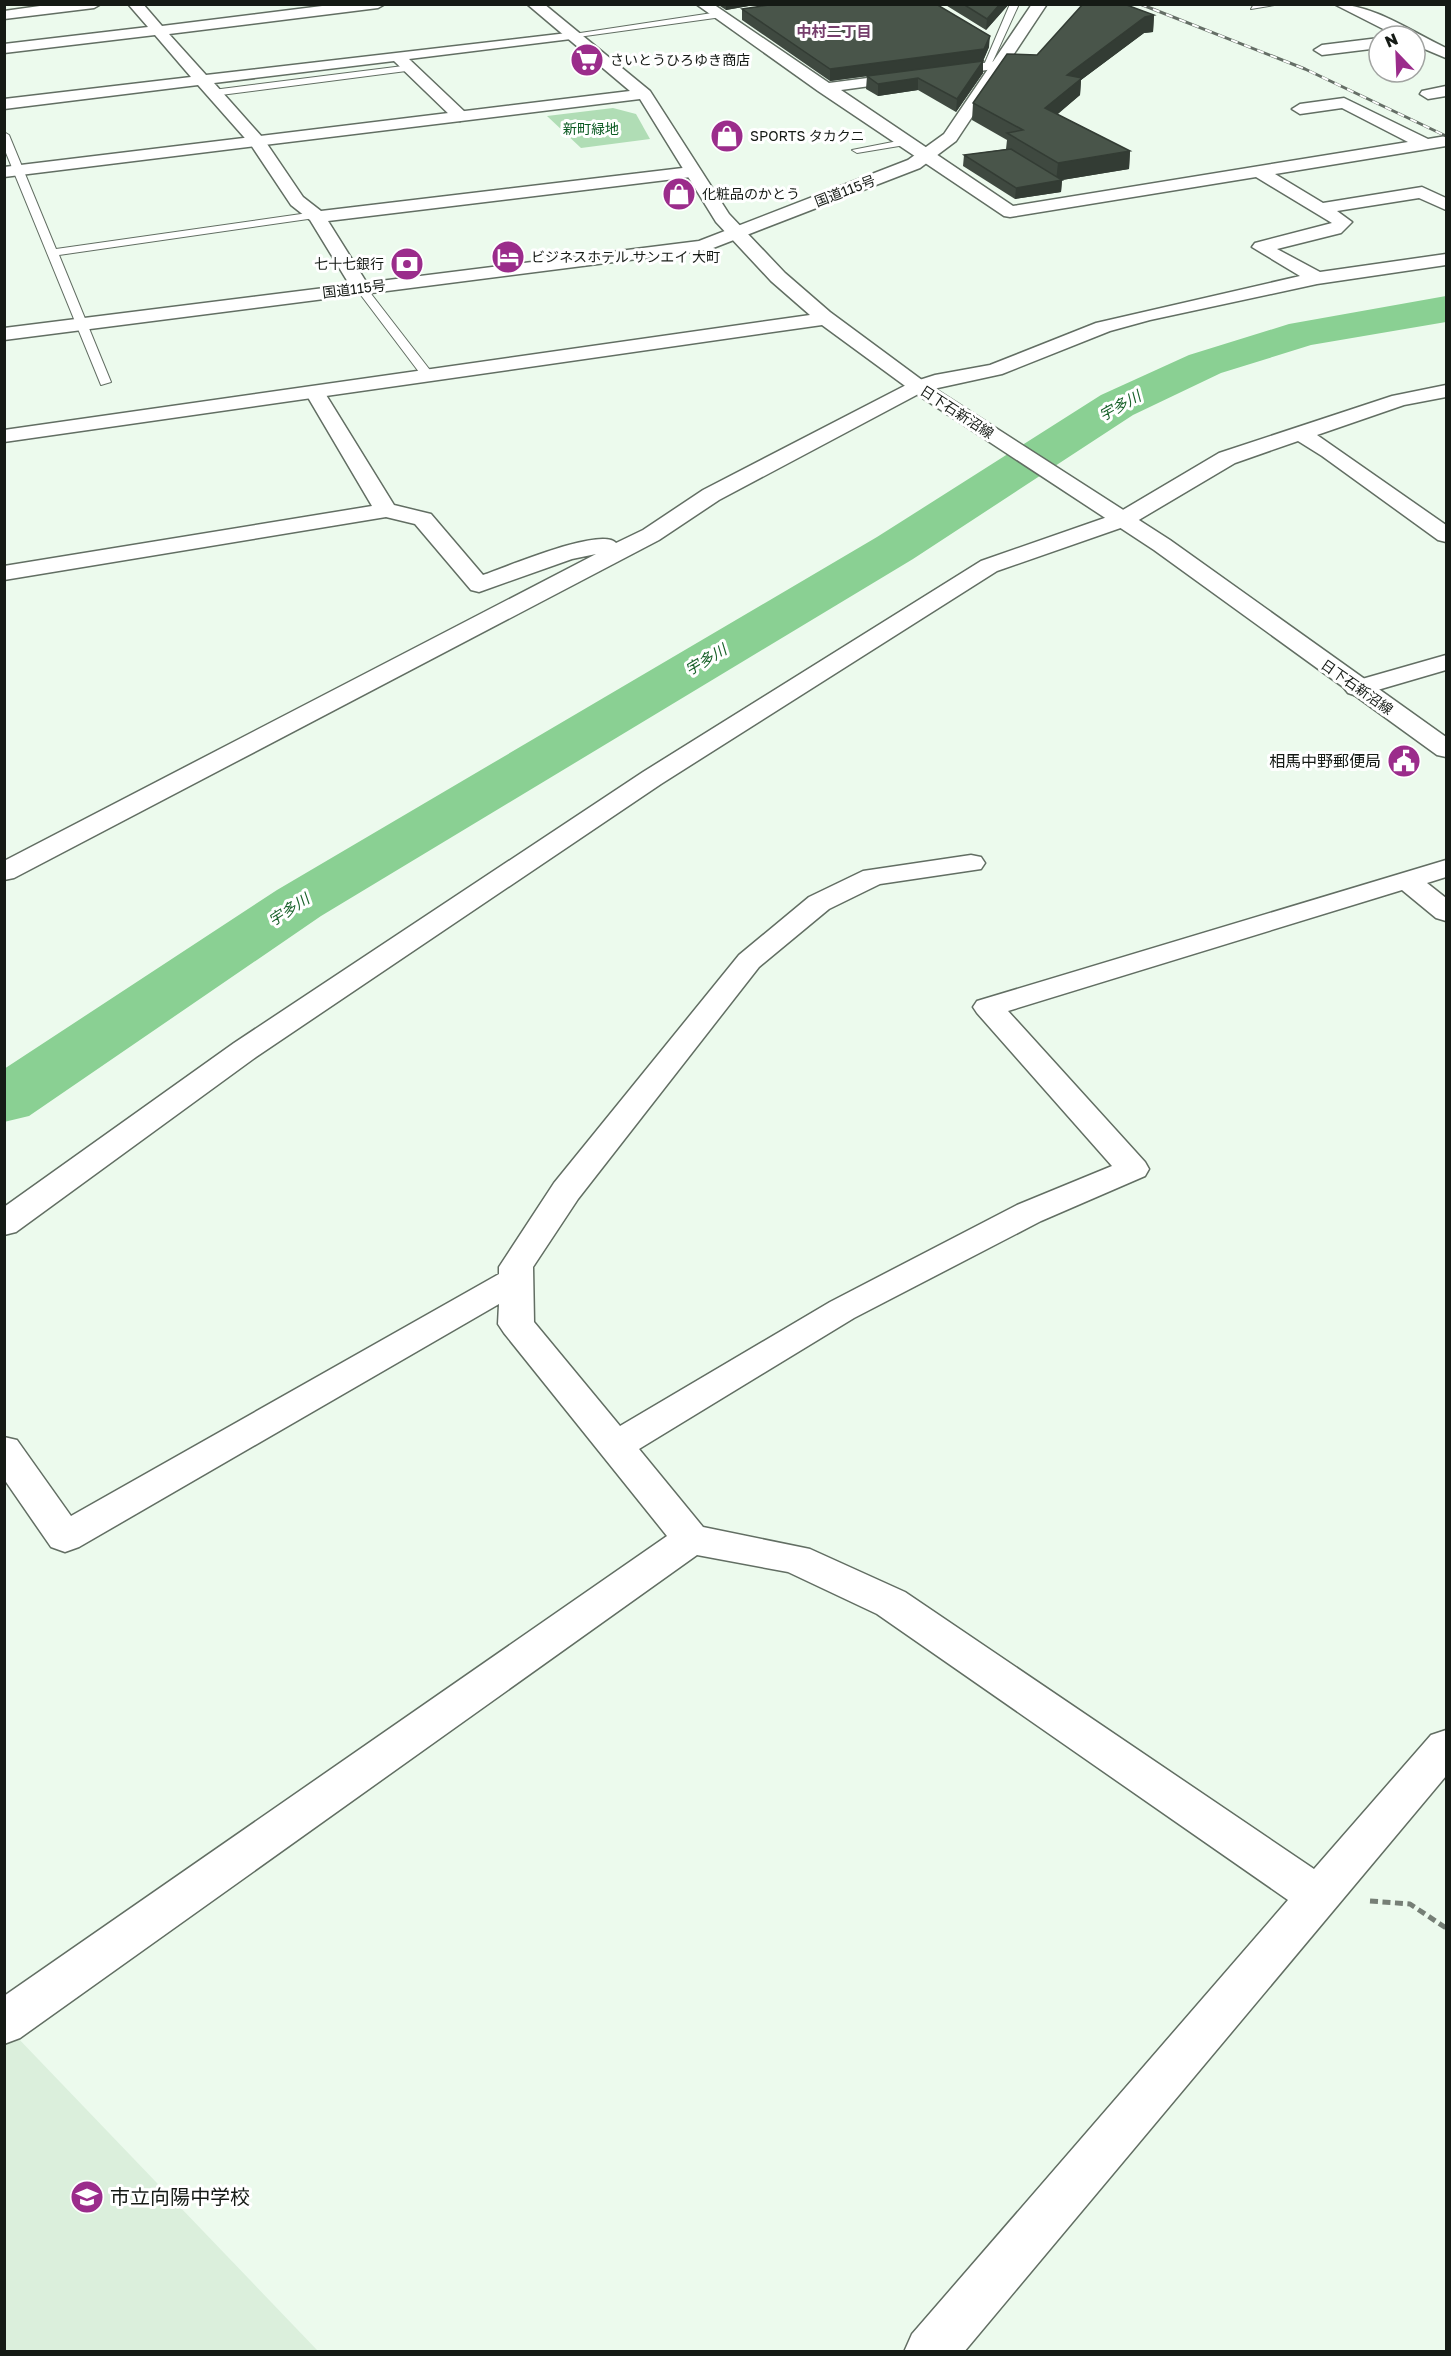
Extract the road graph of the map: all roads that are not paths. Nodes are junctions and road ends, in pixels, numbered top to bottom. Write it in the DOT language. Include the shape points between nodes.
graph roads {
  1 [pos="94,4"];
  2 [pos="135,4"];
  3 [pos="378,4"];
  4 [pos="534,4"];
  5 [pos="703,4"];
  6 [pos="1015,4"];
  7 [pos="1040,4"];
  8 [pos="1276,4"];
  9 [pos="1341,4"];
  10 [pos="1254,8"];
  11 [pos="744,14"];
  12 [pos="4,15"];
  13 [pos="720,16"];
  14 [pos="1384,24"];
  15 [pos="158,31"];
  16 [pos="571,35"];
  17 [pos="1367,44"];
  18 [pos="1427,45"];
  19 [pos="4,49"];
  20 [pos="1322,50"];
  21 [pos="1446,54"];
  22 [pos="397,56"];
  23 [pos="990,64"];
  24 [pos="411,68"];
  25 [pos="202,80"];
  26 [pos="824,88"];
  27 [pos="1446,91"];
  28 [pos="213,93"];
  29 [pos="644,94"];
  30 [pos="1428,94"];
  31 [pos="4,104"];
  32 [pos="1300,109"];
  33 [pos="460,116"];
  34 [pos="4,135"];
  35 [pos="1446,141"];
  36 [pos="257,142"];
  37 [pos="908,142"];
  38 [pos="1427,145"];
  39 [pos="857,150"];
  40 [pos="925,156"];
  41 [pos="12,171"];
  42 [pos="691,172"];
  43 [pos="1260,172"];
  44 [pos="1446,205"];
  45 [pos="1322,208"];
  46 [pos="316,216"];
  47 [pos="735,234"];
  48 [pos="53,253"];
  49 [pos="1446,260"];
  50 [pos="1317,278"];
  51 [pos="361,288"];
  52 [pos="826,319"];
  53 [pos="82,324"];
  54 [pos="4,334"];
  55 [pos="429,377"];
  56 [pos="105,382"];
  57 [pos="921,390"];
  58 [pos="1446,391"];
  59 [pos="316,394"];
  60 [pos="1298,432"];
  61 [pos="4,436"];
  62 [pos="386,510"];
  63 [pos="1113,512"];
  64 [pos="1446,535"];
  65 [pos="651,536"];
  66 [pos="4,573"];
  67 [pos="1446,662"];
  68 [pos="1357,688"];
  69 [pos="1446,749"];
  70 [pos="971,863"];
  71 [pos="1446,868"];
  72 [pos="4,872"];
  73 [pos="1408,881"];
  74 [pos="1446,912"];
  75 [pos="4,1224"];
  76 [pos="516,1279"];
  77 [pos="615,1446"];
  78 [pos="4,1450"];
  79 [pos="691,1539"];
  80 [pos="1446,1747"];
  81 [pos="1318,1896"];
  82 [pos="4,2023"];
  83 [pos="930,2352"];
  1 -- 12 [label="main road"];
  2 -- 15 [label="main road"];
  3 -- 15 [label="main road"];
  4 -- 16 [label="main road, 日下石新沼線"];
  5 -- 13 [label="main road"];
  6 -- 23 [label="lane" via="991,40"];
  7 -- 40 [label="main road, 国道115号" via="950,137"];
  8 -- 10 [label="lane"];
  9 -- 14 [label="main road"];
  11 -- 13 [label="main road"];
  13 -- 16 [label="lane"];
  13 -- 26 [label="main road"];
  15 -- 19 [label="main road"];
  15 -- 25 [label="main road"];
  16 -- 22 [label="main road"];
  16 -- 29 [label="main road, 日下石新沼線"];
  17 -- 20 [label="main road"];
  18 -- 21 [label="main road"];
  22 -- 24 [label="main road"];
  22 -- 25 [label="main road"];
  23 -- 26 [label="main road"];
  24 -- 28 [label="lane"];
  24 -- 33 [label="main road"];
  25 -- 28 [label="main road"];
  25 -- 31 [label="main road"];
  26 -- 37 [label="main road"];
  27 -- 30 [label="main road"];
  28 -- 36 [label="main road"];
  29 -- 33 [label="main road"];
  29 -- 42 [label="main road, 日下石新沼線"];
  32 -- 38 [label="main road" via="1344,103"];
  33 -- 36 [label="main road"];
  34 -- 41 [label="lane"];
  35 -- 38 [label="main road"];
  36 -- 41 [label="main road"];
  36 -- 46 [label="main road" via="297,201"];
  37 -- 39 [label="lane"];
  37 -- 40 [label="main road"];
  38 -- 43 [label="main road"];
  40 -- 43 [label="main road" via="1011,212"];
  40 -- 47 [label="main road, 国道115号" via="914,164"];
  41 -- 48 [label="lane"];
  42 -- 46 [label="main road"];
  42 -- 47 [label="main road, 日下石新沼線"];
  43 -- 45 [label="main road"];
  44 -- 45 [label="main road" via="1422,192"];
  45 -- 50 [label="main road" via="1343,222 1335,229 1261,248"];
  46 -- 48 [label="lane"];
  46 -- 51 [label="main road"];
  47 -- 51 [label="main road, 国道115号" via="702,246"];
  47 -- 52 [label="main road, 日下石新沼線"];
  48 -- 53 [label="lane"];
  49 -- 50 [label="main road"];
  50 -- 57 [label="main road" via="1103,327 995,370 936,381"];
  51 -- 53 [label="main road, 国道115号"];
  51 -- 55 [label="lane"];
  52 -- 55 [label="main road"];
  52 -- 57 [label="main road, 日下石新沼線"];
  53 -- 54 [label="main road, 国道115号"];
  53 -- 56 [label="lane"];
  55 -- 59 [label="main road"];
  57 -- 63 [label="main road, 日下石新沼線"];
  57 -- 65 [label="main road" via="711,495"];
  58 -- 60 [label="main road" via="1399,400"];
  59 -- 61 [label="main road"];
  59 -- 62 [label="main road"];
  60 -- 63 [label="main road" via="1227,458"];
  60 -- 64 [label="main road"];
  62 -- 65 [label="main road" via="423,519 479,585 566,553"];
  62 -- 66 [label="main road"];
  63 -- 68 [label="main road, 日下石新沼線"];
  63 -- 75 [label="main road" via="989,566 662,772 245,1050"];
  65 -- 72 [label="main road"];
  67 -- 68 [label="main road"];
  68 -- 69 [label="main road, 日下石新沼線"];
  70 -- 76 [label="main road" via="873,877 819,903 749,961 566,1191 516,1267"];
  71 -- 73 [label="main road"];
  73 -- 74 [label="main road"];
  73 -- 77 [label="main road" via="987,1007 1133,1168 1029,1213 842,1310"];
  76 -- 77 [label="main road" via="516,1324"];
  76 -- 78 [label="main road" via="65,1537"];
  77 -- 79 [label="main road"];
  79 -- 81 [label="main road" via="796,1559 891,1603"];
  79 -- 82 [label="main road"];
  80 -- 81 [label="main road"];
  81 -- 83 [label="main road"];
}
